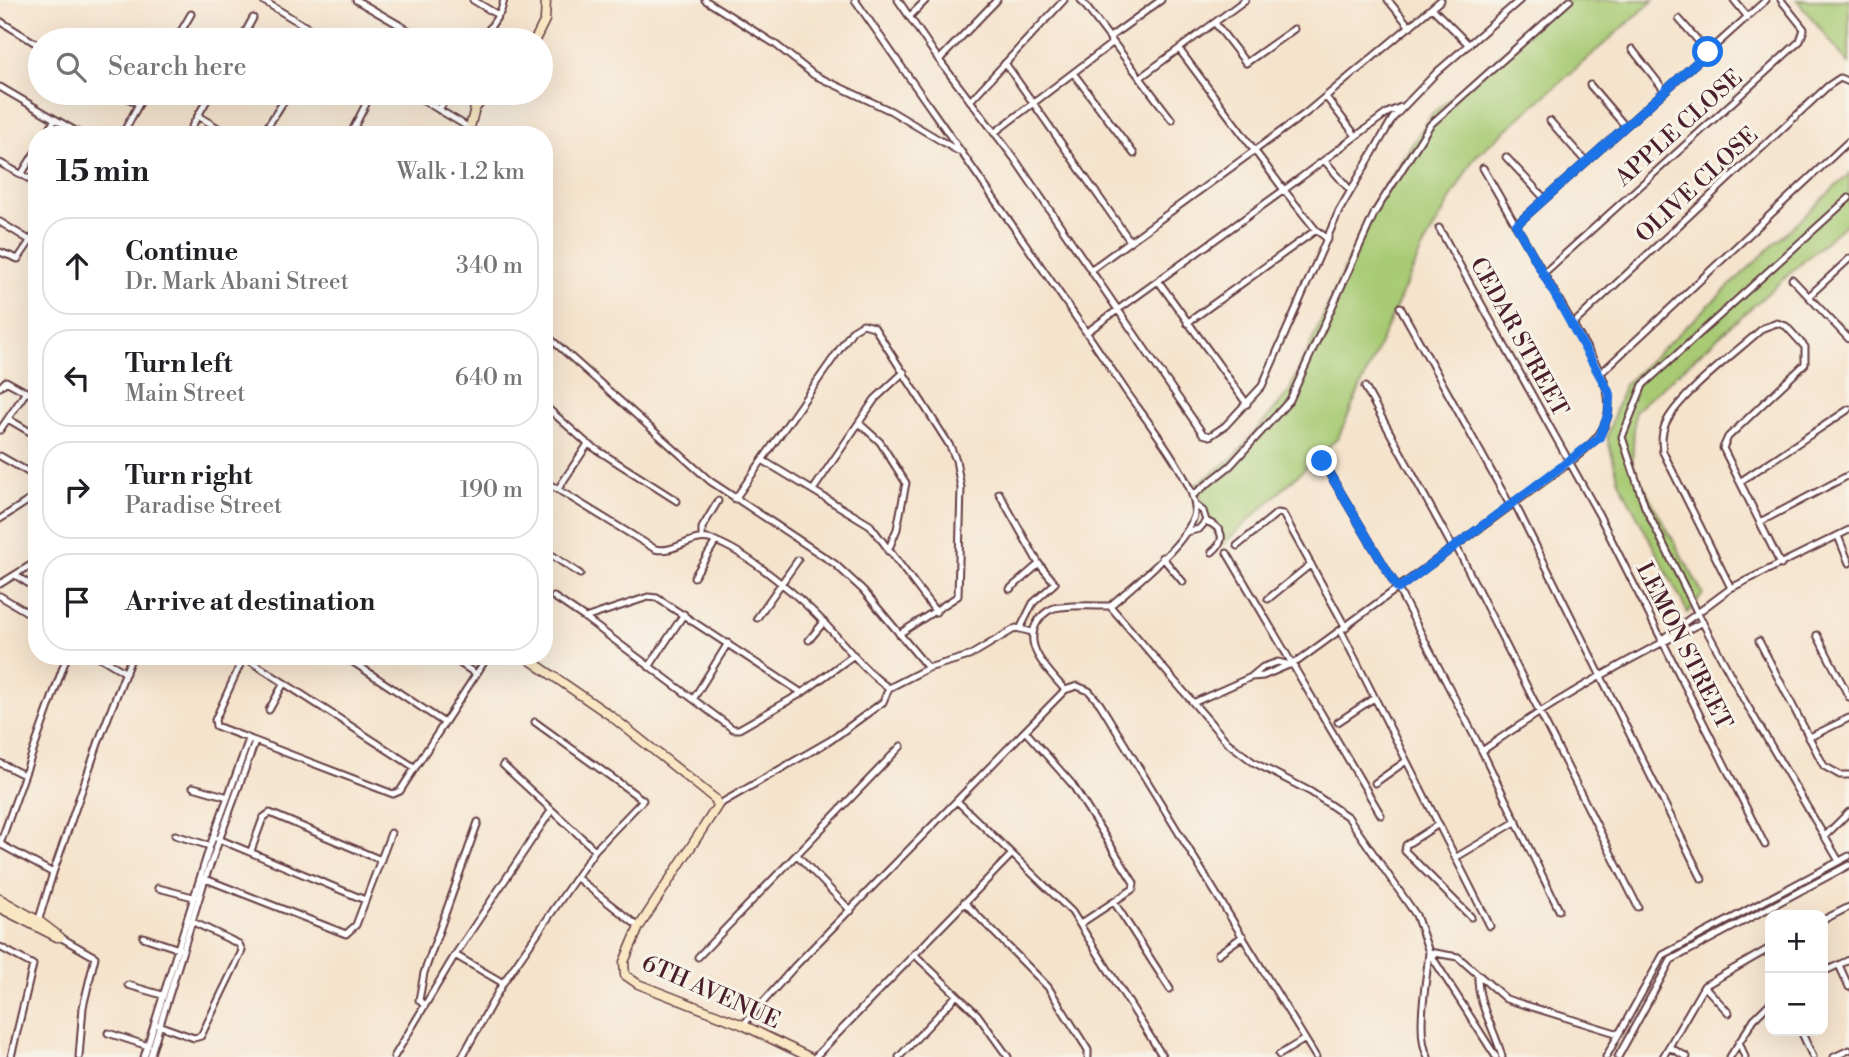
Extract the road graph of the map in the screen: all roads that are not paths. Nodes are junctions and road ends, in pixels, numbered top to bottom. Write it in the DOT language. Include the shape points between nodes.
graph roads {
  1 [pos="262,0"];
  2 [pos="356,0"];
  3 [pos="473,0"];
  4 [pos="504,0"];
  5 [pos="546,0"];
  6 [pos="705,0"];
  7 [pos="855,0"];
  8 [pos="898,0"];
  9 [pos="926,0"];
  10 [pos="997,0"];
  11 [pos="1064,0"];
  12 [pos="1080,0"];
  13 [pos="1160,0"];
  14 [pos="1245,0"];
  15 [pos="1388,0"];
  16 [pos="1441,0"];
  17 [pos="1520,0"];
  18 [pos="1570,0"];
  19 [pos="1734,0"];
  20 [pos="1766,0"];
  21 [pos="1781,0"];
  22 [pos="1432,8"];
  23 [pos="191,14"];
  24 [pos="498,15"];
  25 [pos="1747,16"];
  26 [pos="909,17"];
  27 [pos="253,18"];
  28 [pos="1679,19"];
  29 [pos="0,21"];
  30 [pos="1215,23"];
  31 [pos="1410,27"];
  32 [pos="183,28"];
  33 [pos="248,28"];
  34 [pos="307,28"];
  35 [pos="404,28"];
  36 [pos="490,28"];
  37 [pos="541,28"];
  38 [pos="1294,29"];
  39 [pos="1110,37"];
  40 [pos="28,39"];
  41 [pos="1469,45"];
  42 [pos="1180,49"];
  43 [pos="1632,49"];
  44 [pos="1708,52"];
  45 [pos="939,60"];
  46 [pos="1005,64"];
  47 [pos="1074,74"];
  48 [pos="1141,77"];
  49 [pos="1849,82"];
  50 [pos="1590,85"];
  51 [pos="0,87"];
  52 [pos="1665,90"];
  53 [pos="1326,97"];
  54 [pos="970,101"];
  55 [pos="1034,103"];
  56 [pos="28,104"];
  57 [pos="30,105"];
  58 [pos="138,105"];
  59 [pos="204,105"];
  60 [pos="281,105"];
  61 [pos="366,105"];
  62 [pos="431,105"];
  63 [pos="442,105"];
  64 [pos="478,105"];
  65 [pos="1404,106"];
  66 [pos="439,110"];
  67 [pos="198,116"];
  68 [pos="55,120"];
  69 [pos="1172,120"];
  70 [pos="1550,121"];
  71 [pos="51,126"];
  72 [pos="66,126"];
  73 [pos="127,126"];
  74 [pos="192,126"];
  75 [pos="215,126"];
  76 [pos="268,126"];
  77 [pos="355,126"];
  78 [pos="461,126"];
  79 [pos="470,126"];
  80 [pos="1625,126"];
  81 [pos="994,133"];
  82 [pos="1356,136"];
  83 [pos="1849,141"];
  84 [pos="1254,150"];
  85 [pos="961,152"];
  86 [pos="1134,154"];
  87 [pos="1506,157"];
  88 [pos="1324,160"];
  89 [pos="1586,162"];
  90 [pos="0,163"];
  91 [pos="28,164"];
  92 [pos="1483,168"];
  93 [pos="21,175"];
  94 [pos="28,178"];
  95 [pos="1284,190"];
  96 [pos="1350,190"];
  97 [pos="1849,198"];
  98 [pos="1545,199"];
  99 [pos="0,222"];
  100 [pos="1516,225"];
  101 [pos="1439,228"];
  102 [pos="1316,230"];
  103 [pos="28,239"];
  104 [pos="1328,239"];
  105 [pos="1130,241"];
  106 [pos="28,245"];
  107 [pos="0,252"];
  108 [pos="1849,258"];
  109 [pos="1092,269"];
  110 [pos="1543,274"];
  111 [pos="1792,279"];
  112 [pos="1159,282"];
  113 [pos="1809,296"];
  114 [pos="1400,307"];
  115 [pos="1120,310"];
  116 [pos="1187,323"];
  117 [pos="1572,325"];
  118 [pos="1087,332"];
  119 [pos="1849,340"];
  120 [pos="553,341"];
  121 [pos="904,372"];
  122 [pos="1601,373"];
  123 [pos="0,387"];
  124 [pos="1365,387"];
  125 [pos="26,391"];
  126 [pos="1247,404"];
  127 [pos="1849,409"];
  128 [pos="553,413"];
  129 [pos="8,419"];
  130 [pos="859,423"];
  131 [pos="0,430"];
  132 [pos="28,431"];
  133 [pos="588,444"];
  134 [pos="0,456"];
  135 [pos="764,461"];
  136 [pos="1322,461"];
  137 [pos="1570,463"];
  138 [pos="28,472"];
  139 [pos="1849,475"];
  140 [pos="1741,481"];
  141 [pos="553,486"];
  142 [pos="558,489"];
  143 [pos="813,490"];
  144 [pos="999,493"];
  145 [pos="1192,496"];
  146 [pos="735,499"];
  147 [pos="28,501"];
  148 [pos="677,501"];
  149 [pos="718,501"];
  150 [pos="1512,503"];
  151 [pos="1195,505"];
  152 [pos="0,519"];
  153 [pos="1206,522"];
  154 [pos="1760,522"];
  155 [pos="1849,530"];
  156 [pos="1187,532"];
  157 [pos="1838,536"];
  158 [pos="702,538"];
  159 [pos="716,541"];
  160 [pos="1237,545"];
  161 [pos="1454,547"];
  162 [pos="888,551"];
  163 [pos="1212,552"];
  164 [pos="1227,553"];
  165 [pos="553,556"];
  166 [pos="1162,557"];
  167 [pos="798,560"];
  168 [pos="1849,563"];
  169 [pos="1039,564"];
  170 [pos="1311,564"];
  171 [pos="1781,565"];
  172 [pos="28,567"];
  173 [pos="580,574"];
  174 [pos="15,575"];
  175 [pos="694,577"];
  176 [pos="1183,582"];
  177 [pos="28,583"];
  178 [pos="0,584"];
  179 [pos="781,584"];
  180 [pos="1731,588"];
  181 [pos="1010,589"];
  182 [pos="1398,589"];
  183 [pos="0,596"];
  184 [pos="554,597"];
  185 [pos="1268,599"];
  186 [pos="1110,606"];
  187 [pos="936,612"];
  188 [pos="28,613"];
  189 [pos="684,614"];
  190 [pos="1698,614"];
  191 [pos="585,618"];
  192 [pos="757,618"];
  193 [pos="824,622"];
  194 [pos="1703,622"];
  195 [pos="1021,627"];
  196 [pos="1343,629"];
  197 [pos="1032,632"];
  198 [pos="899,634"];
  199 [pos="1817,635"];
  200 [pos="809,640"];
  201 [pos="1661,640"];
  202 [pos="1759,641"];
  203 [pos="728,643"];
  204 [pos="854,655"];
  205 [pos="64,665"];
  206 [pos="113,665"];
  207 [pos="129,665"];
  208 [pos="240,665"];
  209 [pos="256,665"];
  210 [pos="358,665"];
  211 [pos="462,665"];
  212 [pos="482,665"];
  213 [pos="537,665"];
  214 [pos="1292,665"];
  215 [pos="649,667"];
  216 [pos="928,668"];
  217 [pos="126,673"];
  218 [pos="476,674"];
  219 [pos="1601,675"];
  220 [pos="284,683"];
  221 [pos="889,688"];
  222 [pos="1065,690"];
  223 [pos="802,693"];
  224 [pos="1849,697"];
  225 [pos="694,698"];
  226 [pos="1374,698"];
  227 [pos="1195,702"];
  228 [pos="269,710"];
  229 [pos="1539,710"];
  230 [pos="1849,718"];
  231 [pos="443,722"];
  232 [pos="535,722"];
  233 [pos="1338,722"];
  234 [pos="1025,731"];
  235 [pos="1808,738"];
  236 [pos="252,740"];
  237 [pos="901,746"];
  238 [pos="1482,751"];
  239 [pos="1406,761"];
  240 [pos="0,762"];
  241 [pos="503,765"];
  242 [pos="414,767"];
  243 [pos="24,775"];
  244 [pos="1849,775"];
  245 [pos="1375,783"];
  246 [pos="193,787"];
  247 [pos="228,797"];
  248 [pos="957,801"];
  249 [pos="718,805"];
  250 [pos="0,811"];
  251 [pos="551,811"];
  252 [pos="1849,812"];
  253 [pos="1381,815"];
  254 [pos="9,816"];
  255 [pos="1517,821"];
  256 [pos="478,822"];
  257 [pos="1438,824"];
  258 [pos="391,833"];
  259 [pos="174,835"];
  260 [pos="1824,837"];
  261 [pos="216,838"];
  262 [pos="0,844"];
  263 [pos="1765,845"];
  264 [pos="210,846"];
  265 [pos="595,850"];
  266 [pos="251,851"];
  267 [pos="1012,854"];
  268 [pos="798,856"];
  269 [pos="1849,856"];
  270 [pos="1455,858"];
  271 [pos="381,860"];
  272 [pos="1839,861"];
  273 [pos="1849,865"];
  274 [pos="53,873"];
  275 [pos="202,878"];
  276 [pos="577,878"];
  277 [pos="1702,879"];
  278 [pos="158,888"];
  279 [pos="193,897"];
  280 [pos="0,899"];
  281 [pos="365,900"];
  282 [pos="964,902"];
  283 [pos="1114,902"];
  284 [pos="1638,907"];
  285 [pos="1849,907"];
  286 [pos="0,908"];
  287 [pos="1559,910"];
  288 [pos="850,911"];
  289 [pos="1471,917"];
  290 [pos="1828,918"];
  291 [pos="189,920"];
  292 [pos="37,924"];
  293 [pos="1080,924"];
  294 [pos="639,926"];
  295 [pos="1490,926"];
  296 [pos="1243,936"];
  297 [pos="60,937"];
  298 [pos="143,937"];
  299 [pos="0,947"];
  300 [pos="179,949"];
  301 [pos="1765,951"];
  302 [pos="1429,952"];
  303 [pos="914,954"];
  304 [pos="1218,954"];
  305 [pos="455,956"];
  306 [pos="698,957"];
  307 [pos="1849,960"];
  308 [pos="1839,965"];
  309 [pos="1828,970"];
  310 [pos="1478,975"];
  311 [pos="503,983"];
  312 [pos="128,985"];
  313 [pos="1704,986"];
  314 [pos="1849,987"];
  315 [pos="1170,989"];
  316 [pos="162,995"];
  317 [pos="957,995"];
  318 [pos="424,1005"];
  319 [pos="1765,1009"];
  320 [pos="1728,1013"];
  321 [pos="157,1025"];
  322 [pos="743,1025"];
  323 [pos="108,1033"];
  324 [pos="1619,1034"];
  325 [pos="1803,1036"];
  326 [pos="1305,1039"];
  327 [pos="1739,1042"];
  328 [pos="148,1046"];
  329 [pos="1669,1047"];
  330 [pos="1849,1050"];
  331 [pos="1279,1055"];
  332 [pos="11,1057"];
  333 [pos="79,1057"];
  334 [pos="144,1057"];
  335 [pos="150,1057"];
  336 [pos="394,1057"];
  337 [pos="462,1057"];
  338 [pos="809,1057"];
  339 [pos="816,1057"];
  340 [pos="899,1057"];
  341 [pos="1008,1057"];
  342 [pos="1088,1057"];
  343 [pos="1163,1057"];
  344 [pos="1316,1057"];
  345 [pos="1428,1057"];
  346 [pos="1496,1057"];
  347 [pos="1502,1057"];
  348 [pos="1606,1057"];
  349 [pos="1618,1057"];
  350 [pos="1663,1057"];
  351 [pos="1687,1057"];
  352 [pos="1730,1057"];
  353 [pos="1745,1057"];
  354 [pos="1813,1057"];
  355 [pos="1834,1057"];
  1 -- 34 [label="street"];
  2 -- 35 [label="street"];
  3 -- 24 [label="street"];
  4 -- 24 [label="street"];
  5 -- 37 [label="street"];
  6 -- 85 [label="street" via="814,75 891,111"];
  7 -- 85 [label="street"];
  8 -- 26 [label="street"];
  9 -- 26 [label="street"];
  10 -- 45 [label="street"];
  11 -- 46 [label="street"];
  12 -- 39 [label="street"];
  13 -- 39 [label="street"];
  14 -- 30 [label="street"];
  15 -- 31 [label="street"];
  16 -- 22 [label="street"];
  17 -- 41 [label="street"];
  18 -- 145 [label="street" via="1430,125 1375,212 1290,400 1225,471"];
  19 -- 25 [label="street"];
  20 -- 25 [label="street"];
  21 -- 110 [label="street, APPLE CLOSE" via="1804,29 1800,41"];
  22 -- 31 [label="street"];
  22 -- 41 [label="street"];
  23 -- 32 [label="street"];
  24 -- 36 [label="street"];
  25 -- 44 [label="street"];
  26 -- 45 [label="street"];
  27 -- 33 [label="street"];
  28 -- 44 [label="street"];
  29 -- 40 [label="street"];
  30 -- 38 [label="street" via="1246,63"];
  30 -- 42 [label="street"];
  31 -- 53 [label="street"];
  39 -- 47 [label="street" via="1111,44"];
  39 -- 48 [label="street"];
  41 -- 65 [label="street"];
  42 -- 48 [label="street"];
  42 -- 84 [label="street"];
  43 -- 52 [label="street"];
  44 -- 52 [label="street"];
  45 -- 54 [label="street"];
  46 -- 54 [label="street"];
  46 -- 55 [label="street"];
  47 -- 55 [label="street"];
  47 -- 86 [label="street"];
  48 -- 69 [label="street"];
  49 -- 117 [label="street, OLIVE CLOSE" via="1840,78 1828,86"];
  50 -- 80 [label="street"];
  51 -- 56 [label="street"];
  52 -- 80 [label="street"];
  53 -- 82 [label="street"];
  53 -- 84 [label="street"];
  54 -- 81 [label="street"];
  55 -- 81 [label="street"];
  55 -- 105 [label="street"];
  57 -- 68 [label="street"];
  58 -- 73 [label="street"];
  59 -- 67 [label="street"];
  60 -- 76 [label="street"];
  61 -- 77 [label="street"];
  62 -- 66 [label="street"];
  63 -- 66 [label="street"];
  64 -- 79 [label="street"];
  65 -- 82 [label="street"];
  65 -- 96 [label="street"];
  66 -- 78 [label="street"];
  67 -- 74 [label="street"];
  67 -- 75 [label="street"];
  68 -- 71 [label="street"];
  68 -- 72 [label="street"];
  70 -- 89 [label="street"];
  80 -- 89 [label="street"];
  81 -- 109 [label="street"];
  82 -- 88 [label="street"];
  83 -- 122 [label="street"];
  84 -- 95 [label="street"];
  84 -- 105 [label="street"];
  85 -- 118 [label="street"];
  87 -- 98 [label="street"];
  88 -- 95 [label="street"];
  88 -- 96 [label="street"];
  89 -- 98 [label="street"];
  90 -- 93 [label="street"];
  91 -- 93 [label="street"];
  92 -- 100 [label="street"];
  93 -- 94 [label="street"];
  95 -- 102 [label="street"];
  95 -- 112 [label="street"];
  96 -- 104 [label="street"];
  97 -- 190 [label="street" via="1643,385 1622,437 1645,507"];
  98 -- 100 [label="street"];
  99 -- 103 [label="street"];
  100 -- 110 [label="street"];
  101 -- 137 [label="street, CEDAR STREET"];
  102 -- 104 [label="street"];
  102 -- 116 [label="street"];
  104 -- 126 [label="street" via="1262,386"];
  105 -- 109 [label="street"];
  106 -- 107 [label="street" via="18,259"];
  108 -- 113 [label="street"];
  109 -- 115 [label="street"];
  110 -- 117 [label="street"];
  111 -- 113 [label="street"];
  112 -- 115 [label="street"];
  112 -- 116 [label="street"];
  113 -- 119 [label="street"];
  114 -- 150 [label="street"];
  115 -- 118 [label="street"];
  115 -- 126 [label="street" via="1203,433 1216,435"];
  116 -- 126 [label="street"];
  117 -- 122 [label="street"];
  118 -- 145 [label="street" via="1176,464"];
  120 -- 146 [label="street"];
  121 -- 130 [label="street" via="875,399"];
  121 -- 135 [label="street" via="874,327 858,326"];
  121 -- 187 [label="street" via="950,446 960,472 961,590"];
  122 -- 137 [label="street" via="1610,394 1605,428"];
  123 -- 125 [label="street" via="6,381"];
  124 -- 161 [label="street"];
  125 -- 129 [label="street"];
  127 -- 140 [label="street"];
  128 -- 133 [label="street"];
  129 -- 131 [label="street"];
  129 -- 132 [label="street"];
  130 -- 143 [label="street"];
  130 -- 162 [label="street" via="880,442 906,483"];
  133 -- 142 [label="street"];
  133 -- 148 [label="street"];
  134 -- 138 [label="street"];
  135 -- 143 [label="street"];
  135 -- 146 [label="street"];
  136 -- 182 [label="street"];
  137 -- 150 [label="street"];
  137 -- 201 [label="street, LEMON STREET"];
  139 -- 154 [label="street"];
  140 -- 154 [label="street"];
  140 -- 180 [label="street" via="1723,448 1728,437 1803,369 1807,359 1805,347 1782,324 1763,328 1695,390 1668,420 1662,435 1663,452"];
  141 -- 142 [label="street"];
  142 -- 158 [label="street" via="655,549 672,549"];
  143 -- 162 [label="street" via="870,525"];
  144 -- 169 [label="street"];
  145 -- 151 [label="street"];
  146 -- 198 [label="street" via="835,564"];
  147 -- 152 [label="street"];
  149 -- 158 [label="street" via="702,528"];
  150 -- 161 [label="street"];
  150 -- 219 [label="street"];
  151 -- 153 [label="street"];
  151 -- 156 [label="street"];
  153 -- 156 [label="street" via="1199,530"];
  153 -- 163 [label="street" via="1219,527 1222,534 1220,546"];
  154 -- 171 [label="street"];
  155 -- 157 [label="street"];
  156 -- 166 [label="street"];
  157 -- 168 [label="street"];
  157 -- 171 [label="street"];
  158 -- 159 [label="street"];
  159 -- 175 [label="street"];
  159 -- 179 [label="street"];
  160 -- 170 [label="street" via="1280,512"];
  161 -- 182 [label="street"];
  161 -- 229 [label="street"];
  162 -- 187 [label="street"];
  164 -- 214 [label="street"];
  165 -- 173 [label="street"];
  166 -- 176 [label="street"];
  166 -- 186 [label="street"];
  167 -- 179 [label="street"];
  169 -- 181 [label="street"];
  169 -- 195 [label="street" via="1055,579 1055,586 1033,603"];
  170 -- 185 [label="street"];
  170 -- 196 [label="street"];
  171 -- 180 [label="street"];
  172 -- 174 [label="street"];
  174 -- 177 [label="street"];
  174 -- 178 [label="street"];
  179 -- 192 [label="street"];
  179 -- 193 [label="street"];
  180 -- 190 [label="street" via="1705,604"];
  182 -- 196 [label="street"];
  182 -- 238 [label="street"];
  183 -- 188 [label="street"];
  184 -- 191 [label="street"];
  186 -- 197 [label="street" via="1055,608 1043,615"];
  186 -- 227 [label="street"];
  187 -- 198 [label="street"];
  189 -- 191 [label="street" via="653,596"];
  189 -- 203 [label="street"];
  189 -- 215 [label="street"];
  190 -- 194 [label="street"];
  190 -- 201 [label="street"];
  191 -- 215 [label="street"];
  193 -- 200 [label="street"];
  193 -- 204 [label="street"];
  194 -- 201 [label="street"];
  194 -- 260 [label="street"];
  195 -- 197 [label="street"];
  195 -- 216 [label="street" via="969,656"];
  196 -- 214 [label="street"];
  196 -- 226 [label="street"];
  197 -- 222 [label="street" via="1038,656"];
  198 -- 216 [label="street"];
  199 -- 224 [label="street"];
  201 -- 219 [label="street"];
  201 -- 263 [label="street, LEMON STREET"];
  202 -- 235 [label="street"];
  203 -- 223 [label="street"];
  203 -- 225 [label="street"];
  204 -- 221 [label="street"];
  204 -- 223 [label="street"];
  205 -- 243 [label="street"];
  206 -- 217 [label="street"];
  207 -- 217 [label="street"];
  208 -- 236 [label="street" via="214,722"];
  209 -- 220 [label="street"];
  210 -- 231 [label="street"];
  211 -- 218 [label="street"];
  212 -- 218 [label="street"];
  213 -- 249 [label="street" via="611,716"];
  214 -- 227 [label="street" via="1278,662"];
  214 -- 253 [label="street"];
  215 -- 225 [label="street"];
  216 -- 221 [label="street"];
  217 -- 274 [label="street"];
  218 -- 231 [label="street"];
  219 -- 229 [label="street"];
  219 -- 277 [label="street"];
  220 -- 228 [label="street"];
  220 -- 242 [label="street"];
  221 -- 249 [label="street, 6TH AVENUE" via="883,702 831,740"];
  222 -- 234 [label="street"];
  222 -- 296 [label="street" via="1083,688 1100,704"];
  223 -- 225 [label="street" via="739,729 727,726"];
  226 -- 233 [label="street"];
  226 -- 239 [label="street"];
  227 -- 302 [label="street" via="1241,754 1348,817 1416,915"];
  229 -- 238 [label="street"];
  229 -- 284 [label="street"];
  230 -- 235 [label="street"];
  231 -- 242 [label="street"];
  232 -- 265 [label="street" via="643,800"];
  234 -- 248 [label="street"];
  234 -- 283 [label="street" via="1072,784 1134,883 1133,890"];
  235 -- 244 [label="street" via="1824,766"];
  236 -- 242 [label="street" via="393,794 400,791"];
  236 -- 247 [label="street"];
  236 -- 261 [label="street"];
  237 -- 268 [label="street"];
  238 -- 255 [label="street"];
  239 -- 245 [label="street"];
  239 -- 257 [label="street"];
  240 -- 243 [label="street"];
  241 -- 251 [label="street"];
  243 -- 254 [label="street"];
  246 -- 247 [label="street"];
  247 -- 261 [label="street"];
  248 -- 267 [label="street"];
  248 -- 288 [label="street"];
  249 -- 294 [label="street, 6TH AVENUE"];
  250 -- 254 [label="street"];
  251 -- 265 [label="street"];
  251 -- 305 [label="street"];
  252 -- 260 [label="street"];
  254 -- 262 [label="street"];
  255 -- 270 [label="street"];
  255 -- 287 [label="street"];
  256 -- 318 [label="street" via="425,973 419,994"];
  257 -- 270 [label="street"];
  257 -- 289 [label="street" via="1406,845 1405,851"];
  258 -- 271 [label="street"];
  259 -- 264 [label="street"];
  260 -- 272 [label="street"];
  261 -- 264 [label="street"];
  261 -- 266 [label="street"];
  261 -- 275 [label="street"];
  262 -- 274 [label="street"];
  264 -- 275 [label="street"];
  265 -- 276 [label="street"];
  266 -- 271 [label="street" via="263,818 270,813"];
  266 -- 281 [label="street"];
  267 -- 282 [label="street"];
  267 -- 293 [label="street" via="1050,888"];
  268 -- 288 [label="street"];
  268 -- 306 [label="street"];
  269 -- 272 [label="street"];
  270 -- 295 [label="street"];
  271 -- 281 [label="street"];
  272 -- 324 [label="street" via="1663,955"];
  273 -- 349 [label="street" via="1671,960"];
  274 -- 292 [label="street"];
  275 -- 279 [label="street"];
  275 -- 281 [label="street" via="346,934 356,925"];
  275 -- 291 [label="street"];
  276 -- 294 [label="street"];
  276 -- 311 [label="street"];
  278 -- 279 [label="street"];
  279 -- 291 [label="street"];
  280 -- 292 [label="street"];
  282 -- 303 [label="street"];
  282 -- 342 [label="street" via="1048,987"];
  283 -- 293 [label="street"];
  283 -- 315 [label="street"];
  285 -- 290 [label="street"];
  286 -- 292 [label="street"];
  288 -- 322 [label="street"];
  291 -- 300 [label="street"];
  291 -- 321 [label="street" via="239,944 242,951 201,1035 194,1038"];
  292 -- 297 [label="street"];
  293 -- 343 [label="street"];
  294 -- 322 [label="street, 6TH AVENUE" via="624,962 627,977"];
  296 -- 304 [label="street"];
  296 -- 326 [label="street"];
  297 -- 333 [label="street" via="95,957 86,986"];
  298 -- 300 [label="street"];
  299 -- 332 [label="street" via="33,965"];
  300 -- 316 [label="street"];
  300 -- 321 [label="street"];
  301 -- 313 [label="street"];
  302 -- 310 [label="street" via="1458,957"];
  302 -- 345 [label="street" via="1422,1028"];
  302 -- 346 [label="street"];
  303 -- 317 [label="street"];
  303 -- 339 [label="street"];
  305 -- 311 [label="street"];
  305 -- 318 [label="street"];
  307 -- 308 [label="street"];
  308 -- 309 [label="street"];
  308 -- 314 [label="street"];
  310 -- 324 [label="street" via="1506,999"];
  310 -- 347 [label="street" via="1480,1000"];
  311 -- 337 [label="street"];
  312 -- 316 [label="street"];
  313 -- 320 [label="street"];
  313 -- 329 [label="street"];
  316 -- 321 [label="street"];
  317 -- 340 [label="street"];
  317 -- 341 [label="street" via="992,1032"];
  318 -- 336 [label="street"];
  319 -- 327 [label="street"];
  321 -- 328 [label="street"];
  321 -- 335 [label="street"];
  322 -- 338 [label="street, 6TH AVENUE"];
  323 -- 328 [label="street"];
  324 -- 348 [label="street"];
  325 -- 354 [label="street"];
  326 -- 331 [label="street"];
  326 -- 344 [label="street"];
  327 -- 352 [label="street"];
  327 -- 353 [label="street"];
  328 -- 334 [label="street"];
  329 -- 350 [label="street"];
  329 -- 351 [label="street"];
  330 -- 355 [label="street"];
}
